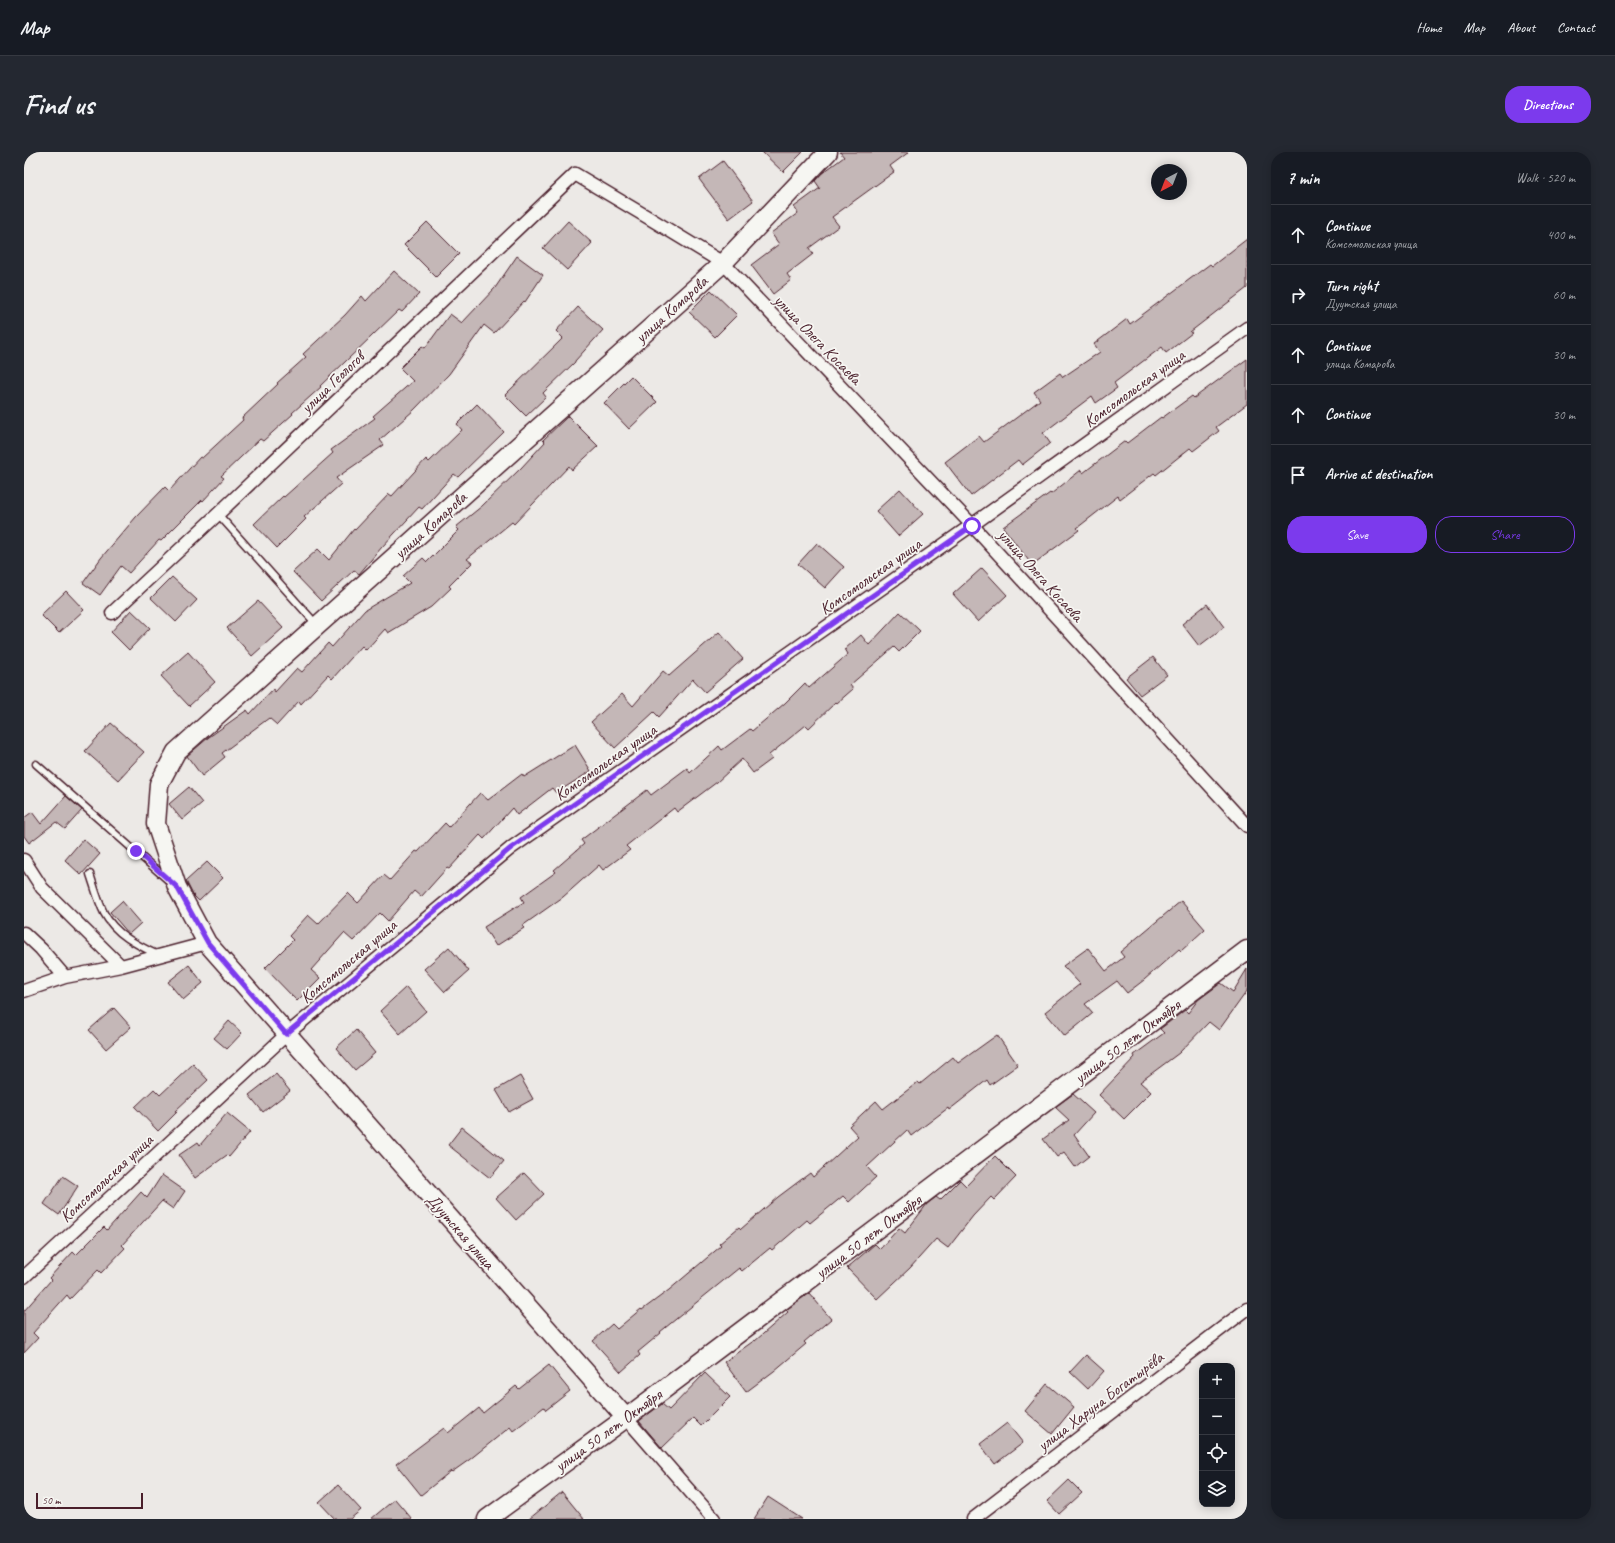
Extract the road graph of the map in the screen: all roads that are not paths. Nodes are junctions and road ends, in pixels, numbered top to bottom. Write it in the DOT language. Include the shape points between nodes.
graph roads {
  1 [pos="828,152"];
  2 [pos="575,174"];
  3 [pos="723,263"];
  4 [pos="1247,328"];
  5 [pos="218,514"];
  6 [pos="972,526"];
  7 [pos="112,613"];
  8 [pos="318,625"];
  9 [pos="36,764"];
  10 [pos="1247,826"];
  11 [pos="24,860"];
  12 [pos="90,874"];
  13 [pos="177,887"];
  14 [pos="24,933"];
  15 [pos="208,943"];
  16 [pos="1247,950"];
  17 [pos="159,956"];
  18 [pos="121,966"];
  19 [pos="65,977"];
  20 [pos="24,991"];
  21 [pos="286,1034"];
  22 [pos="24,1276"];
  23 [pos="1247,1309"];
  24 [pos="626,1418"];
  25 [pos="487,1519"];
  26 [pos="714,1519"];
  27 [pos="973,1519"];
  1 -- 3 [label="street, улица Комарова"];
  2 -- 3 [label="street, улица Олега Косаева"];
  2 -- 5 [label="street, улица Геологов"];
  3 -- 6 [label="street, улица Олега Косаева"];
  3 -- 8 [label="street, улица Комарова"];
  4 -- 6 [label="street, Комсомольская улица"];
  5 -- 7 [label="street, улица Геологов"];
  5 -- 8 [label="lane"];
  6 -- 10 [label="street, улица Олега Косаева"];
  6 -- 21 [label="street, Комсомольская улица" via="511,848"];
  8 -- 13 [label="street, улица Комарова" via="176,752 159,784 156,824"];
  9 -- 13 [label="lane"];
  11 -- 18 [label="street" via="42,888"];
  12 -- 17 [label="lane" via="104,913 120,933"];
  13 -- 15 [label="street, улица Комарова"];
  14 -- 19 [label="street" via="42,948"];
  15 -- 17 [label="street"];
  15 -- 21 [label="street, Дуутская улица"];
  16 -- 24 [label="street, улица 50 лет Октября"];
  17 -- 18 [label="street"];
  18 -- 19 [label="street"];
  19 -- 20 [label="street"];
  21 -- 22 [label="street, Комсомольская улица"];
  21 -- 24 [label="street, Дуутская улица"];
  23 -- 27 [label="street, улица Харуна Богатырёва"];
  24 -- 25 [label="street, улица 50 лет Октября"];
  24 -- 26 [label="street, Дуутская улица"];
}
